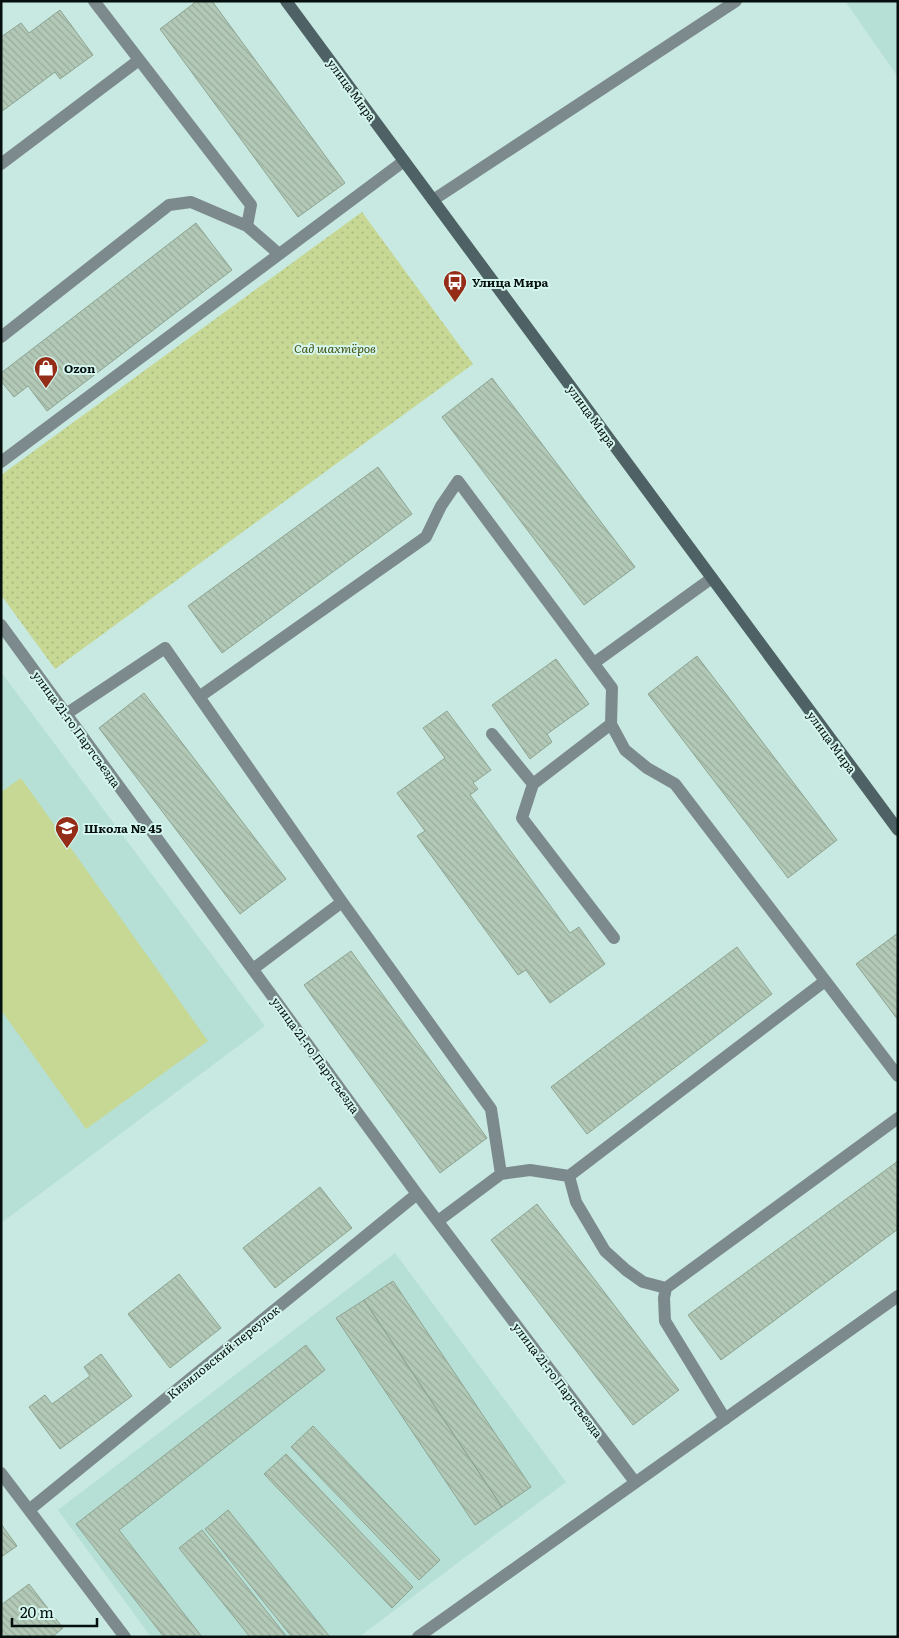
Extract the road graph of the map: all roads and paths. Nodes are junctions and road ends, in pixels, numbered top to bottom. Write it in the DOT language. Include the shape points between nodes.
graph roads {
  1 [pos="94,1"];
  2 [pos="286,1"];
  3 [pos="736,1"];
  4 [pos="139,60"];
  5 [pos="404,161"];
  6 [pos="1,164"];
  7 [pos="433,200"];
  8 [pos="247,226"];
  9 [pos="279,254"];
  10 [pos="1,337"];
  11 [pos="1,462"];
  12 [pos="712,578"];
  13 [pos="1,625"];
  14 [pos="594,664"];
  15 [pos="199,697"];
  16 [pos="66,714"];
  17 [pos="611,724"];
  18 [pos="492,734"];
  19 [pos="533,784"];
  20 [pos="898,830"];
  21 [pos="342,902"];
  22 [pos="614,938"];
  23 [pos="253,969"];
  24 [pos="825,981"];
  25 [pos="898,1076"];
  26 [pos="898,1118"];
  27 [pos="501,1174"];
  28 [pos="569,1176"];
  29 [pos="417,1194"];
  30 [pos="438,1221"];
  31 [pos="666,1288"];
  32 [pos="898,1296"];
  33 [pos="725,1419"];
  34 [pos="1,1473"];
  35 [pos="635,1482"];
  36 [pos="29,1510"];
  37 [pos="125,1637"];
  38 [pos="418,1637"];
  1 -- 4 [label="street"];
  2 -- 5 [label="street, улица Мира"];
  3 -- 7 [label="street"];
  4 -- 6 [label="street"];
  4 -- 8 [label="street" via="251,205"];
  5 -- 7 [label="street, улица Мира"];
  5 -- 9 [label="street"];
  7 -- 12 [label="street, улица Мира"];
  8 -- 9 [label="street"];
  8 -- 10 [label="street" via="192,202 169,205"];
  9 -- 11 [label="street"];
  12 -- 14 [label="street"];
  12 -- 20 [label="street, улица Мира"];
  13 -- 16 [label="street, улица 21-го Партсъезда"];
  14 -- 15 [label="street" via="458,481 426,537"];
  14 -- 17 [label="street" via="612,688"];
  15 -- 16 [label="street" via="165,648"];
  15 -- 21 [label="street"];
  16 -- 23 [label="street, улица 21-го Партсъезда"];
  17 -- 19 [label="street"];
  17 -- 24 [label="street" via="625,750 647,768 675,784"];
  18 -- 19 [label="street"];
  19 -- 22 [label="street" via="522,818"];
  21 -- 23 [label="street"];
  21 -- 27 [label="street" via="491,1109"];
  23 -- 29 [label="street, улица 21-го Партсъезда"];
  24 -- 25 [label="street"];
  24 -- 28 [label="street"];
  26 -- 31 [label="street"];
  27 -- 28 [label="street" via="530,1170"];
  27 -- 30 [label="street"];
  28 -- 31 [label="street" via="576,1202 604,1251 643,1282"];
  29 -- 30 [label="street, улица 21-го Партсъезда"];
  29 -- 36 [label="street, Кизиловский переулок"];
  30 -- 35 [label="street, улица 21-го Партсъезда"];
  31 -- 33 [label="street" via="664,1322"];
  32 -- 33 [label="street"];
  33 -- 35 [label="street"];
  34 -- 36 [label="street"];
  35 -- 38 [label="street"];
  36 -- 37 [label="street"];
}
